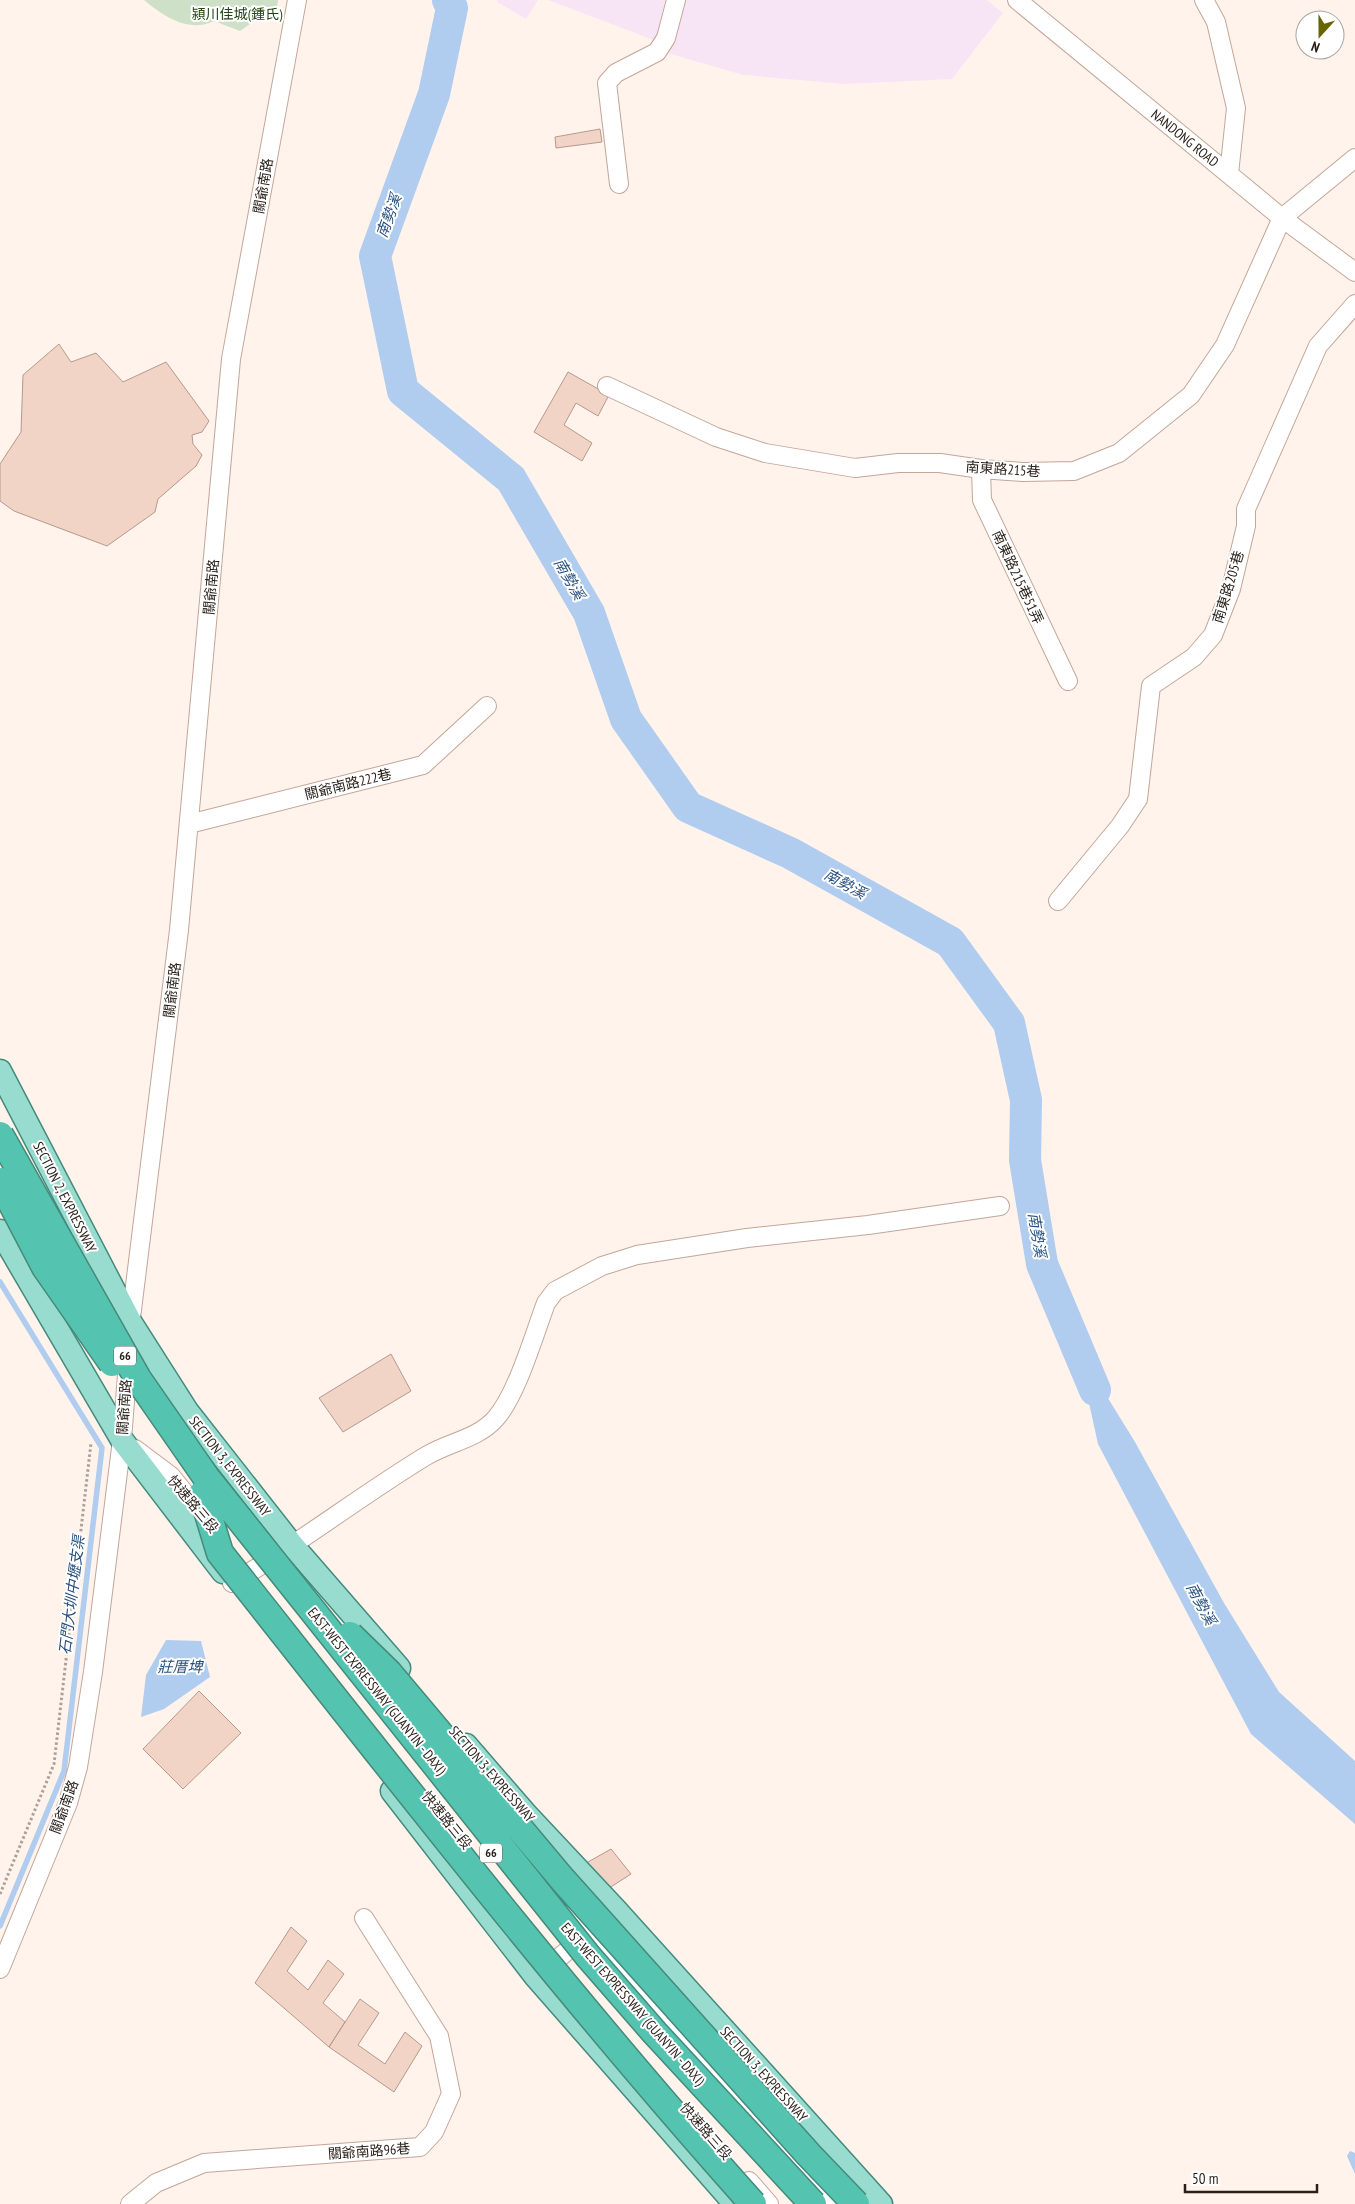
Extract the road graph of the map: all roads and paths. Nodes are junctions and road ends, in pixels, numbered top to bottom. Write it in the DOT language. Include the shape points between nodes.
graph roads {
  1 [pos="298,0"];
  2 [pos="676,0"];
  3 [pos="1017,0"];
  4 [pos="1204,0"];
  5 [pos="1355,158"];
  6 [pos="1229,174"];
  7 [pos="619,184"];
  8 [pos="1282,218"];
  9 [pos="1355,272"];
  10 [pos="1355,304"];
  11 [pos="607,386"];
  12 [pos="981,469"];
  13 [pos="1068,681"];
  14 [pos="487,706"];
  15 [pos="189,824"];
  16 [pos="1058,901"];
  17 [pos="0,1071"];
  18 [pos="0,1135"];
  19 [pos="0,1181"];
  20 [pos="1000,1206"];
  21 [pos="0,1231"];
  22 [pos="131,1323"];
  23 [pos="122,1440"];
  24 [pos="91,1443"];
  25 [pos="202,1494"];
  26 [pos="283,1554"];
  27 [pos="240,1578"];
  28 [pos="0,1894"];
  29 [pos="615,1909"];
  30 [pos="364,1918"];
  31 [pos="587,1934"];
  32 [pos="558,1959"];
  33 [pos="0,1969"];
  34 [pos="536,1977"];
  35 [pos="130,2204"];
  36 [pos="735,2204"];
  37 [pos="753,2204"];
  38 [pos="770,2204"];
  39 [pos="790,2204"];
  40 [pos="813,2204"];
  41 [pos="832,2204"];
  42 [pos="856,2204"];
  43 [pos="881,2204"];
  1 -- 15 [label="street, 關爺南路" via="231,359"];
  2 -- 7 [label="street" via="666,38 657,52 616,74 607,83"];
  3 -- 6 [label="street, NANDONG ROAD"];
  4 -- 6 [label="street" via="1216,22 1236,108"];
  5 -- 8 [label="street"];
  6 -- 8 [label="street, NANDONG ROAD"];
  8 -- 9 [label="street, NANDONG ROAD"];
  8 -- 12 [label="street, 南東路215巷" via="1225,345 1191,395 1118,453 1074,471"];
  10 -- 16 [label="street, 南東路205巷" via="1318,346 1246,509 1246,526 1231,589 1213,634 1194,656 1150,686 1138,799"];
  11 -- 12 [label="street, 南東路215巷" via="716,436 765,453 855,468 940,462"];
  12 -- 13 [label="street, 南東路215巷51弄" via="982,500"];
  14 -- 15 [label="street, 關爺南路222巷" via="423,766"];
  15 -- 22 [label="street, 關爺南路" via="180,930"];
  17 -- 22 [label="main road, SECTION 2, EXPRESSWAY / 66"];
  18 -- 26 [label="highway, EAST-WEST EXPRESSWAY (GUANYIN - DAXI) / 66, bridge" via="138,1379 206,1477"];
  19 -- 25 [label="highway, EAST-WEST EXPRESSWAY (GUANYIN - DAXI) / 66, bridge" via="45,1267"];
  20 -- 26 [label="street" via="729,1241 637,1255 602,1266 555,1291 546,1303 511,1395 496,1419 476,1434 428,1454"];
  21 -- 23 [label="main road"];
  22 -- 23 [label="street, 關爺南路"];
  22 -- 26 [label="main road, SECTION 3, EXPRESSWAY / 66" via="188,1411 255,1497"];
  23 -- 27 [label="main road"];
  23 -- 33 [label="street, 關爺南路" via="78,1767 68,1803"];
  24 -- 28 [label="path" via="54,1764"];
  25 -- 37 [label="highway, bridge" via="220,1552 462,1859"];
  25 -- 39 [label="highway, EAST-WEST EXPRESSWAY (GUANYIN - DAXI) / 66" via="573,1958 656,2056"];
  26 -- 27 [label="street"];
  26 -- 29 [label="main road, SECTION 3, EXPRESSWAY / 66"];
  26 -- 31 [label="street"];
  26 -- 40 [label="highway, EAST-WEST EXPRESSWAY (GUANYIN - DAXI) / 66, bridge" via="588,1956"];
  26 -- 42 [label="highway, bridge" via="390,1673 563,1880"];
  27 -- 32 [label="street, 快速路三段"];
  27 -- 34 [label="main road"];
  29 -- 31 [label="street"];
  29 -- 43 [label="main road, SECTION 3, EXPRESSWAY / 66"];
  30 -- 35 [label="street, 關爺南路96巷" via="439,2036 450,2094 434,2132 420,2147 204,2163 156,2184"];
  31 -- 32 [label="street"];
  31 -- 41 [label="street"];
  32 -- 34 [label="street"];
  32 -- 38 [label="street, 快速路三段"];
  34 -- 36 [label="main road"];
}
